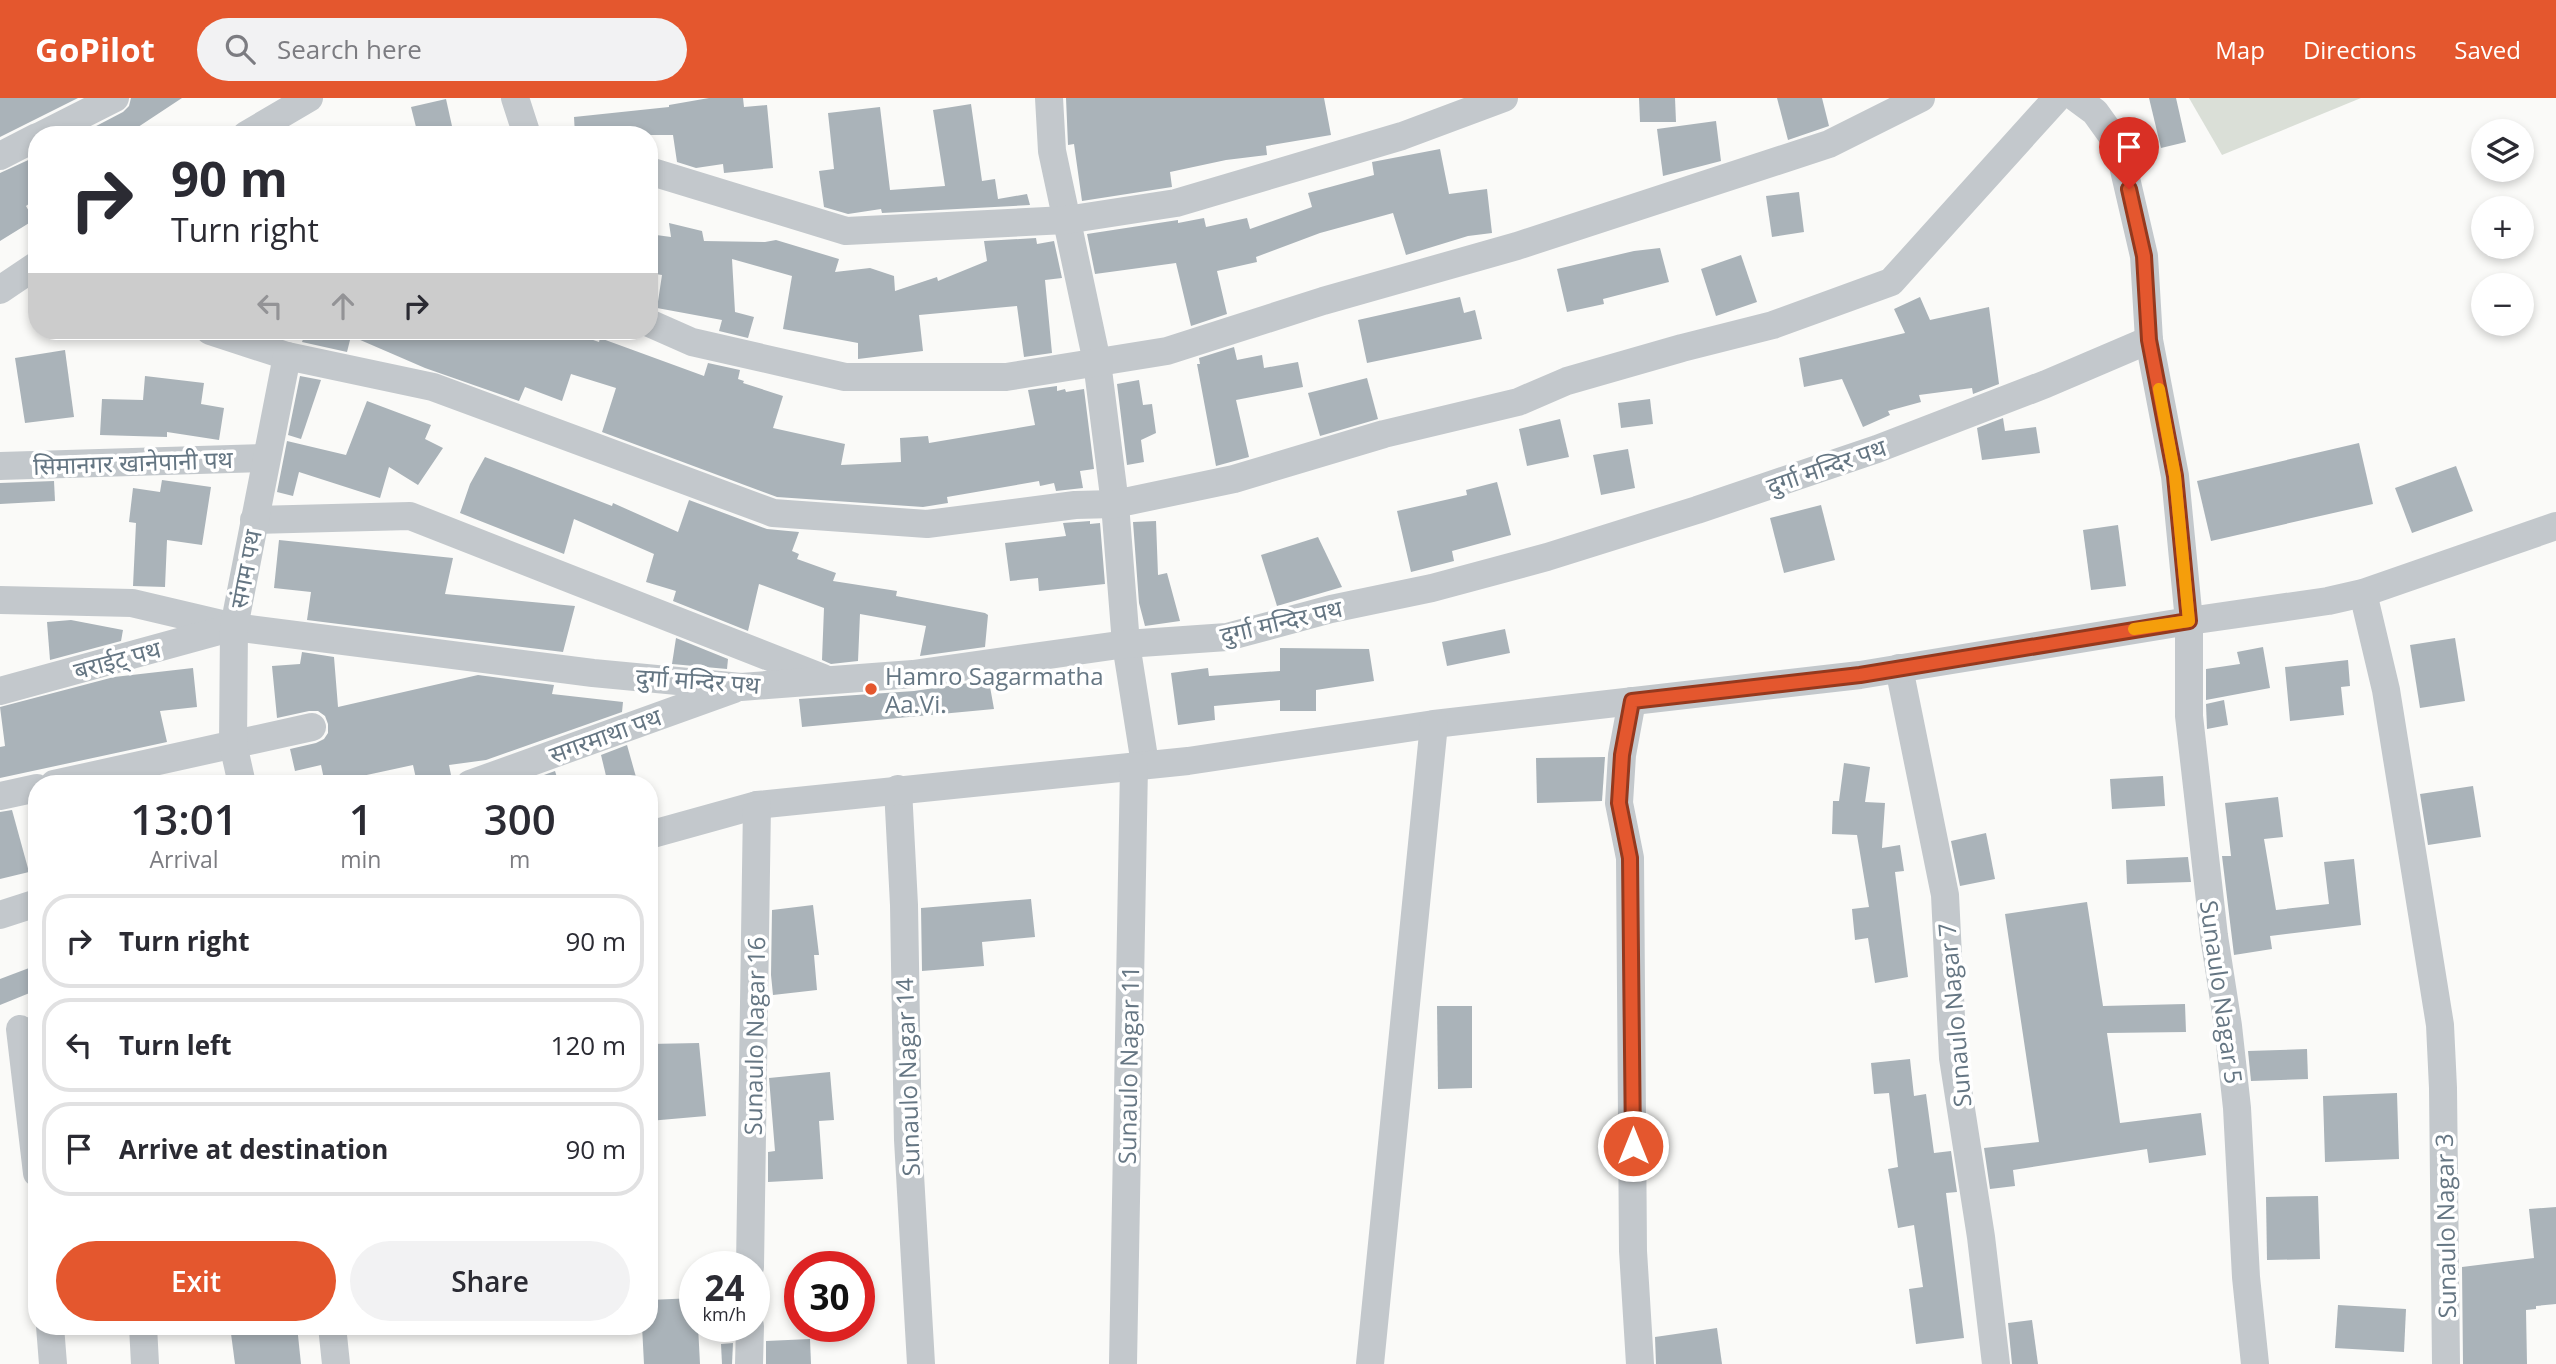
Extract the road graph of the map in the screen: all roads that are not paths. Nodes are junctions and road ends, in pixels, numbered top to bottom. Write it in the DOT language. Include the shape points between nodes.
graph roads {
  1 [pos="115,98"];
  2 [pos="309,98"];
  3 [pos="515,98"];
  4 [pos="1049,98"];
  5 [pos="1504,98"];
  6 [pos="1921,98"];
  7 [pos="2057,98"];
  8 [pos="2076,98"];
  9 [pos="60,126"];
  10 [pos="261,126"];
  11 [pos="524,126"];
  12 [pos="28,142"];
  13 [pos="0,156"];
  14 [pos="658,175"];
  15 [pos="1066,220"];
  16 [pos="658,327"];
  17 [pos="237,340"];
  18 [pos="2149,340"];
  19 [pos="287,356"];
  20 [pos="1097,362"];
  21 [pos="266,458"];
  22 [pos="0,466"];
  23 [pos="1115,504"];
  24 [pos="254,520"];
  25 [pos="2556,526"];
  26 [pos="2363,593"];
  27 [pos="0,600"];
  28 [pos="2189,621"];
  29 [pos="234,627"];
  30 [pos="1126,644"];
  31 [pos="1899,668"];
  32 [pos="829,680"];
  33 [pos="741,687"];
  34 [pos="0,691"];
  35 [pos="1632,701"];
  36 [pos="1434,724"];
  37 [pos="312,727"];
  38 [pos="233,744"];
  39 [pos="1139,765"];
  40 [pos="94,775"];
  41 [pos="240,775"];
  42 [pos="495,775"];
  43 [pos="898,789"];
  44 [pos="28,790"];
  45 [pos="0,796"];
  46 [pos="757,805"];
  47 [pos="658,832"];
  48 [pos="28,906"];
  49 [pos="0,915"];
  50 [pos="19,1029"];
  51 [pos="28,1101"];
  52 [pos="750,1251"];
  53 [pos="51,1335"];
  54 [pos="143,1335"];
  55 [pos="333,1335"];
  56 [pos="750,1342"];
  57 [pos="53,1364"];
  58 [pos="145,1364"];
  59 [pos="336,1364"];
  60 [pos="749,1364"];
  61 [pos="921,1364"];
  62 [pos="1123,1364"];
  63 [pos="1370,1364"];
  64 [pos="1640,1364"];
  65 [pos="1996,1364"];
  66 [pos="2255,1364"];
  67 [pos="2446,1364"];
  1 -- 9 [label="street"];
  2 -- 10 [label="street"];
  3 -- 11 [label="street"];
  4 -- 15 [label="street, Sunaulo Nagar 11" via="1052,151"];
  5 -- 15 [label="street" via="1402,136 1176,203"];
  6 -- 20 [label="street" via="1829,145 1517,246 1323,300 1167,351"];
  7 -- 23 [label="street" via="1891,282 1773,325 1567,381 1518,402 1384,434 1234,480"];
  8 -- 18 [label="street, Sunaulo Nagar 5" via="2095,112 2118,144 2144,256"];
  12 -- 13 [label="street"];
  14 -- 15 [label="street" via="846,231"];
  15 -- 20 [label="street, Sunaulo Nagar 11"];
  16 -- 20 [label="street" via="692,342 845,377 1006,377"];
  17 -- 19 [label="street"];
  18 -- 28 [label="street, Sunaulo Nagar 5" via="2175,476"];
  18 -- 30 [label="street, दुर्गा मन्दिर पथ" via="1877,449 1547,557 1227,637"];
  19 -- 21 [label="street, संगम पथ"];
  19 -- 23 [label="street" via="433,387 773,513 927,524"];
  20 -- 23 [label="street, Sunaulo Nagar 11"];
  21 -- 22 [label="street, सिमानगर खानेपानी पथ"];
  21 -- 24 [label="street, संगम पथ"];
  23 -- 30 [label="street, Sunaulo Nagar 11"];
  24 -- 29 [label="street, संगम पथ"];
  24 -- 32 [label="street" via="410,516"];
  25 -- 26 [label="street"];
  26 -- 28 [label="street"];
  26 -- 67 [label="street, Sunaulo Nagar 3" via="2386,690 2440,1025"];
  27 -- 29 [label="street, दुर्गा मन्दिर पथ" via="132,603"];
  28 -- 31 [label="street"];
  28 -- 66 [label="street, Sunaulo Nagar 5" via="2189,716 2228,1026"];
  29 -- 33 [label="street, दुर्गा मन्दिर पथ"];
  29 -- 34 [label="street, बराईट् पथ"];
  29 -- 38 [label="street, संगम पथ"];
  30 -- 32 [label="street, दुर्गा मन्दिर पथ" via="913,674"];
  30 -- 39 [label="street, Sunaulo Nagar 11"];
  31 -- 35 [label="street"];
  31 -- 65 [label="street, Sunaulo Nagar 7" via="1945,895 1953,1058"];
  32 -- 33 [label="street, दुर्गा मन्दिर पथ"];
  33 -- 42 [label="street, सगरमाथा पथ"];
  35 -- 36 [label="street"];
  35 -- 64 [label="street" via="1619,803 1630,858 1633,1251"];
  36 -- 39 [label="street"];
  36 -- 63 [label="street"];
  37 -- 38 [label="street"];
  38 -- 40 [label="street"];
  38 -- 41 [label="street, संगम पथ"];
  39 -- 43 [label="street"];
  39 -- 62 [label="street, Sunaulo Nagar 11"];
  43 -- 46 [label="street"];
  43 -- 61 [label="street, Sunaulo Nagar 14" via="908,1140"];
  44 -- 45 [label="street"];
  46 -- 47 [label="street"];
  46 -- 52 [label="street, Sunaulo Nagar 16"];
  48 -- 49 [label="street"];
  50 -- 51 [label="street"];
  53 -- 57 [label="street"];
  54 -- 58 [label="street"];
  55 -- 59 [label="street"];
  56 -- 60 [label="street"];
}
